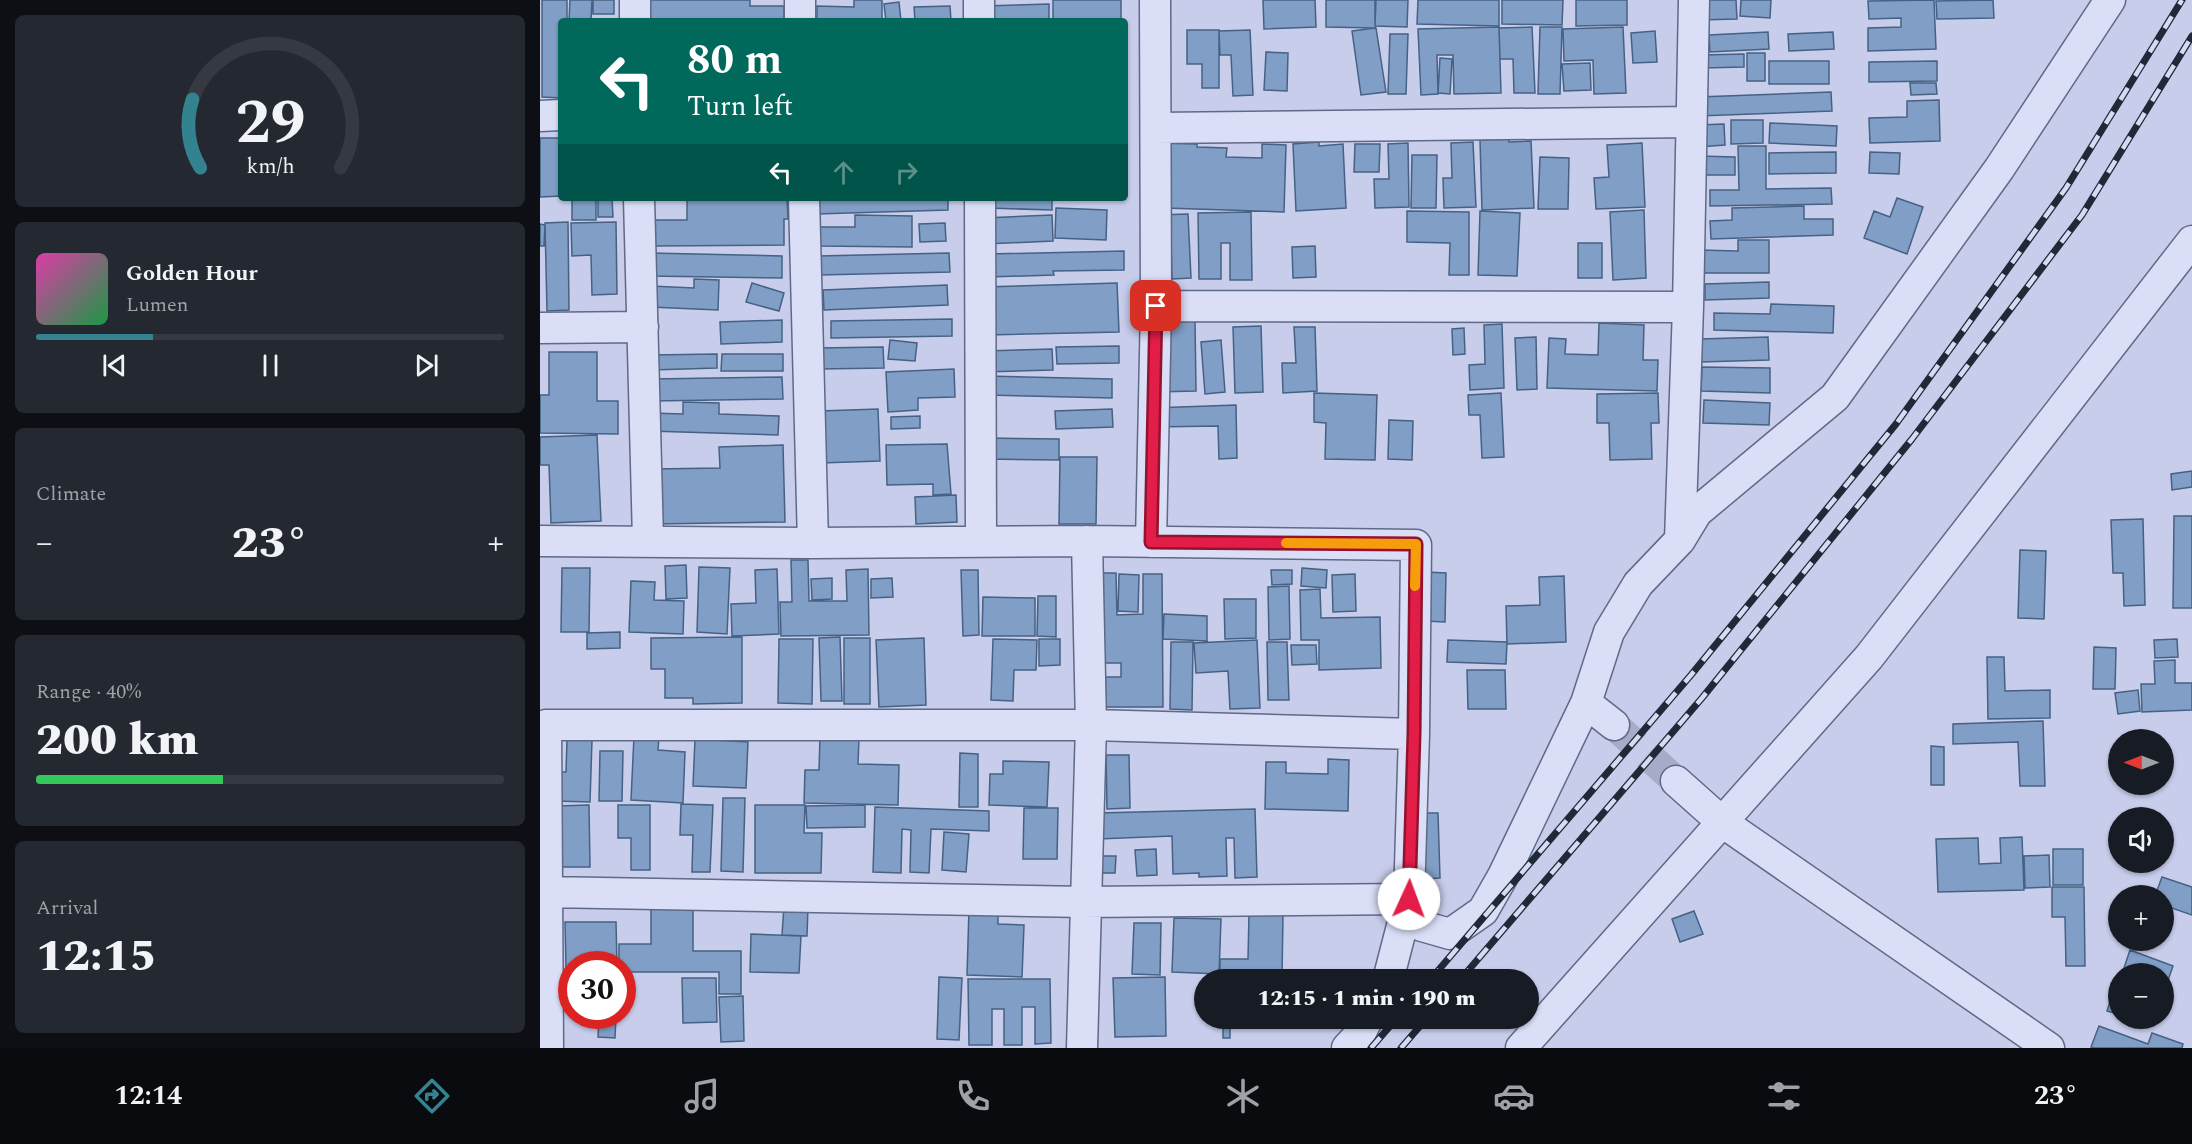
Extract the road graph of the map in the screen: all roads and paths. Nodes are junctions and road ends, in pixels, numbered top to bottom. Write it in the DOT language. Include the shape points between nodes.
graph roads {
  1 [pos="635,0"];
  2 [pos="800,0"];
  3 [pos="979,0"];
  4 [pos="1155,0"];
  5 [pos="1694,0"];
  6 [pos="2110,0"];
  7 [pos="635,18"];
  8 [pos="800,18"];
  9 [pos="979,18"];
  10 [pos="540,116"];
  11 [pos="558,116"];
  12 [pos="1691,122"];
  13 [pos="1157,128"];
  14 [pos="639,201"];
  15 [pos="804,201"];
  16 [pos="980,201"];
  17 [pos="2192,241"];
  18 [pos="1156,306"];
  19 [pos="1688,308"];
  20 [pos="643,327"];
  21 [pos="540,328"];
  22 [pos="648,540"];
  23 [pos="1680,540"];
  24 [pos="540,541"];
  25 [pos="981,541"];
  26 [pos="1087,541"];
  27 [pos="1151,542"];
  28 [pos="813,543"];
  29 [pos="1586,703"];
  30 [pos="1091,725"];
  31 [pos="1614,725"];
  32 [pos="1414,734"];
  33 [pos="1676,781"];
  34 [pos="1722,822"];
  35 [pos="548,892"];
  36 [pos="1085,902"];
  37 [pos="1406,909"];
  38 [pos="1391,969"];
  39 [pos="1362,1029"];
  40 [pos="548,1048"];
  41 [pos="1083,1048"];
  42 [pos="1347,1048"];
  43 [pos="1521,1048"];
  44 [pos="2049,1048"];
  1 -- 7 [label="street"];
  2 -- 8 [label="street"];
  3 -- 9 [label="street"];
  4 -- 13 [label="street"];
  5 -- 12 [label="street"];
  6 -- 23 [label="street" via="1999,169 1835,397 1697,512"];
  10 -- 11 [label="street"];
  12 -- 13 [label="street"];
  12 -- 19 [label="street"];
  13 -- 18 [label="street"];
  14 -- 20 [label="street"];
  15 -- 28 [label="street"];
  16 -- 25 [label="street"];
  17 -- 34 [label="street" via="1869,657"];
  18 -- 19 [label="street"];
  18 -- 27 [label="street"];
  19 -- 23 [label="street"];
  20 -- 21 [label="street"];
  20 -- 22 [label="street"];
  22 -- 24 [label="street"];
  22 -- 28 [label="street"];
  23 -- 29 [label="street" via="1638,584 1609,632"];
  25 -- 26 [label="street"];
  25 -- 28 [label="street"];
  26 -- 27 [label="street"];
  26 -- 30 [label="street"];
  27 -- 32 [label="street" via="1416,544"];
  29 -- 31 [label="street"];
  29 -- 37 [label="street" via="1483,911 1450,934 1422,926"];
  30 -- 32 [label="street"];
  30 -- 35 [label="street" via="546,725"];
  30 -- 36 [label="street"];
  32 -- 37 [label="street"];
  33 -- 34 [label="street"];
  34 -- 43 [label="street"];
  34 -- 44 [label="street"];
  35 -- 36 [label="street"];
  35 -- 40 [label="street"];
  36 -- 37 [label="street"];
  36 -- 41 [label="street"];
  37 -- 38 [label="street"];
  39 -- 42 [label="street"];
}
